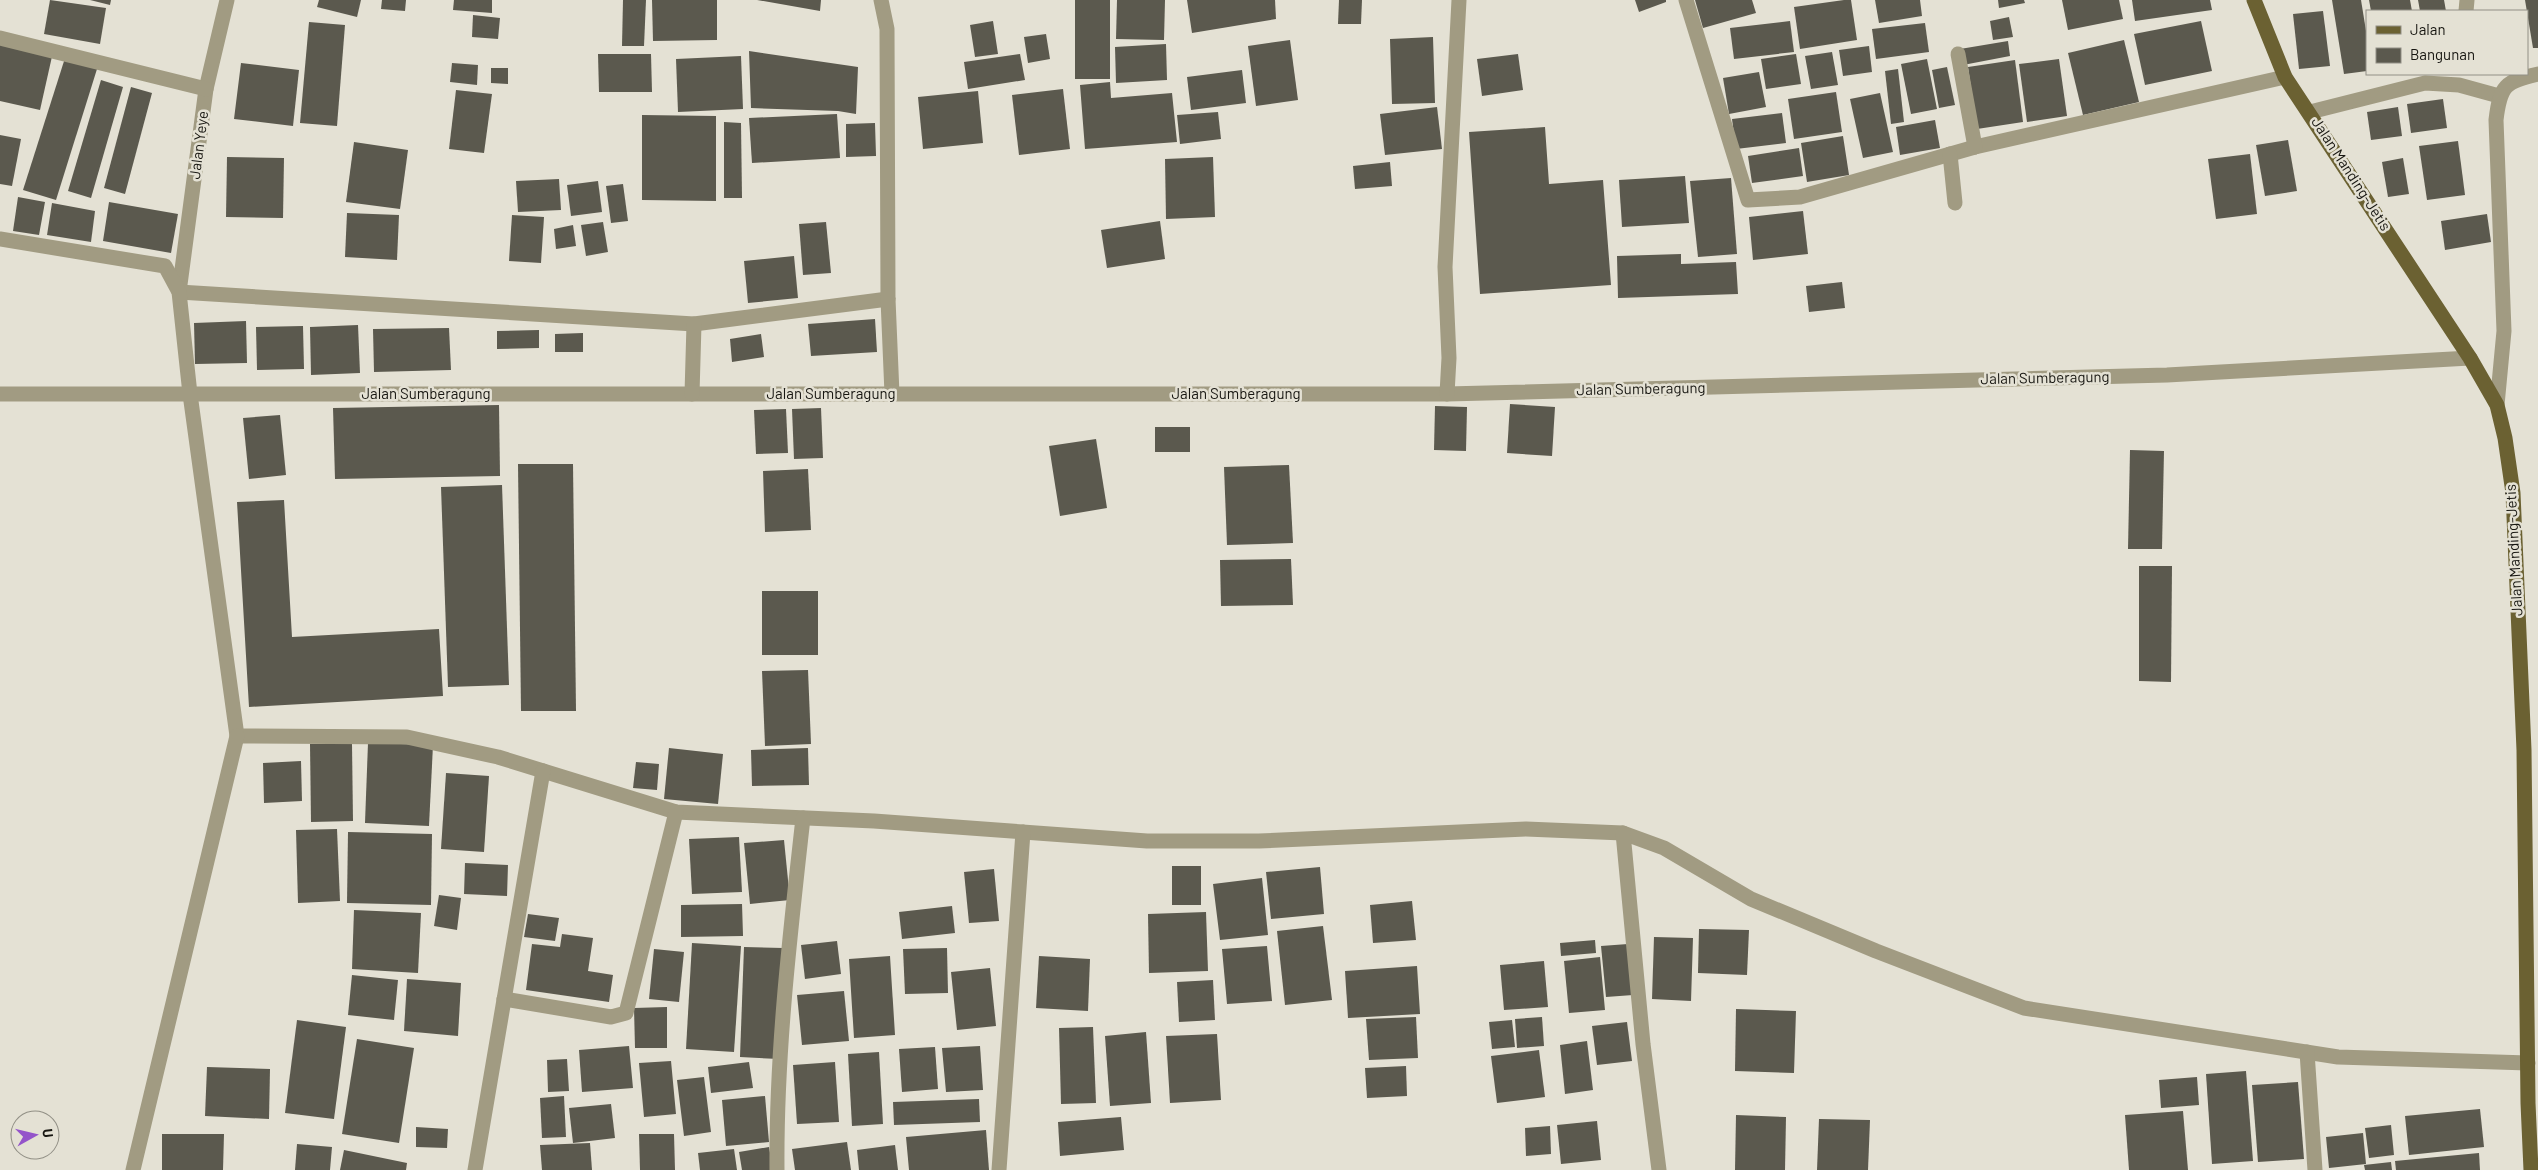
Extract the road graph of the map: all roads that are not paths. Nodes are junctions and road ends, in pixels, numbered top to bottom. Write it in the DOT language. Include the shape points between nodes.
graph roads {
  1 [pos="227,0"];
  2 [pos="881,0"];
  3 [pos="1459,0"];
  4 [pos="1686,0"];
  5 [pos="2254,0"];
  6 [pos="0,38"];
  7 [pos="1958,54"];
  8 [pos="2538,74"];
  9 [pos="2285,78"];
  10 [pos="2460,80"];
  11 [pos="206,89"];
  12 [pos="2499,96"];
  13 [pos="2310,112"];
  14 [pos="1975,147"];
  15 [pos="1950,154"];
  16 [pos="1955,203"];
  17 [pos="0,238"];
  18 [pos="179,292"];
  19 [pos="888,299"];
  20 [pos="694,324"];
  21 [pos="2470,358"];
  22 [pos="0,394"];
  23 [pos="190,394"];
  24 [pos="692,394"];
  25 [pos="892,394"];
  26 [pos="1446,394"];
  27 [pos="2497,405"];
  28 [pos="237,736"];
  29 [pos="543,771"];
  30 [pos="676,812"];
  31 [pos="803,818"];
  32 [pos="1023,832"];
  33 [pos="1622,833"];
  34 [pos="504,999"];
  35 [pos="2307,1052"];
  36 [pos="2528,1063"];
  37 [pos="2533,1103"];
  38 [pos="133,1170"];
  39 [pos="475,1170"];
  40 [pos="777,1170"];
  41 [pos="999,1170"];
  42 [pos="1659,1170"];
  43 [pos="2315,1170"];
  44 [pos="2531,1170"];
  1 -- 11 [label="street, Jalan Yeye"];
  2 -- 19 [label="street" via="887,29"];
  3 -- 26 [label="street" via="1445,267 1449,358"];
  4 -- 15 [label="street" via="1748,200 1800,197"];
  5 -- 9 [label="main road, Jalan Manding-Jetis"];
  6 -- 11 [label="street"];
  7 -- 14 [label="street"];
  8 -- 12 [label="street" via="2514,79"];
  9 -- 13 [label="main road, Jalan Manding-Jetis"];
  9 -- 14 [label="street"];
  10 -- 12 [label="street"];
  10 -- 13 [label="street" via="2425,83"];
  11 -- 18 [label="street, Jalan Yeye"];
  12 -- 27 [label="street" via="2496,120 2504,331"];
  13 -- 21 [label="main road, Jalan Manding-Jetis"];
  14 -- 15 [label="street"];
  15 -- 16 [label="street"];
  17 -- 18 [label="street" via="164,266"];
  18 -- 20 [label="street"];
  18 -- 23 [label="street"];
  19 -- 20 [label="street"];
  19 -- 25 [label="street"];
  20 -- 24 [label="street"];
  21 -- 26 [label="street, Jalan Sumberagung" via="2167,375"];
  21 -- 27 [label="main road, Jalan Manding-Jetis"];
  22 -- 23 [label="street, Jalan Sumberagung"];
  23 -- 24 [label="street, Jalan Sumberagung"];
  23 -- 28 [label="street"];
  24 -- 25 [label="street, Jalan Sumberagung"];
  25 -- 26 [label="street, Jalan Sumberagung"];
  27 -- 36 [label="main road, Jalan Manding-Jetis" via="2505,438 2513,503 2524,750"];
  28 -- 29 [label="street" via="407,736"];
  28 -- 38 [label="street"];
  29 -- 30 [label="street"];
  29 -- 34 [label="street"];
  30 -- 31 [label="street"];
  30 -- 34 [label="street" via="626,1013 611,1017"];
  31 -- 32 [label="street"];
  31 -- 40 [label="street" via="787,961 777,1111"];
  32 -- 33 [label="street" via="1147,841 1258,841 1526,829"];
  32 -- 41 [label="street"];
  33 -- 35 [label="street" via="1664,848 1751,899 1876,952 2024,1008"];
  33 -- 42 [label="street"];
  34 -- 39 [label="street"];
  35 -- 36 [label="street" via="2338,1057"];
  35 -- 43 [label="street"];
  36 -- 37 [label="main road, Jalan Manding-Jetis"];
  37 -- 44 [label="main road, Jalan Manding-Jetis"];
}
